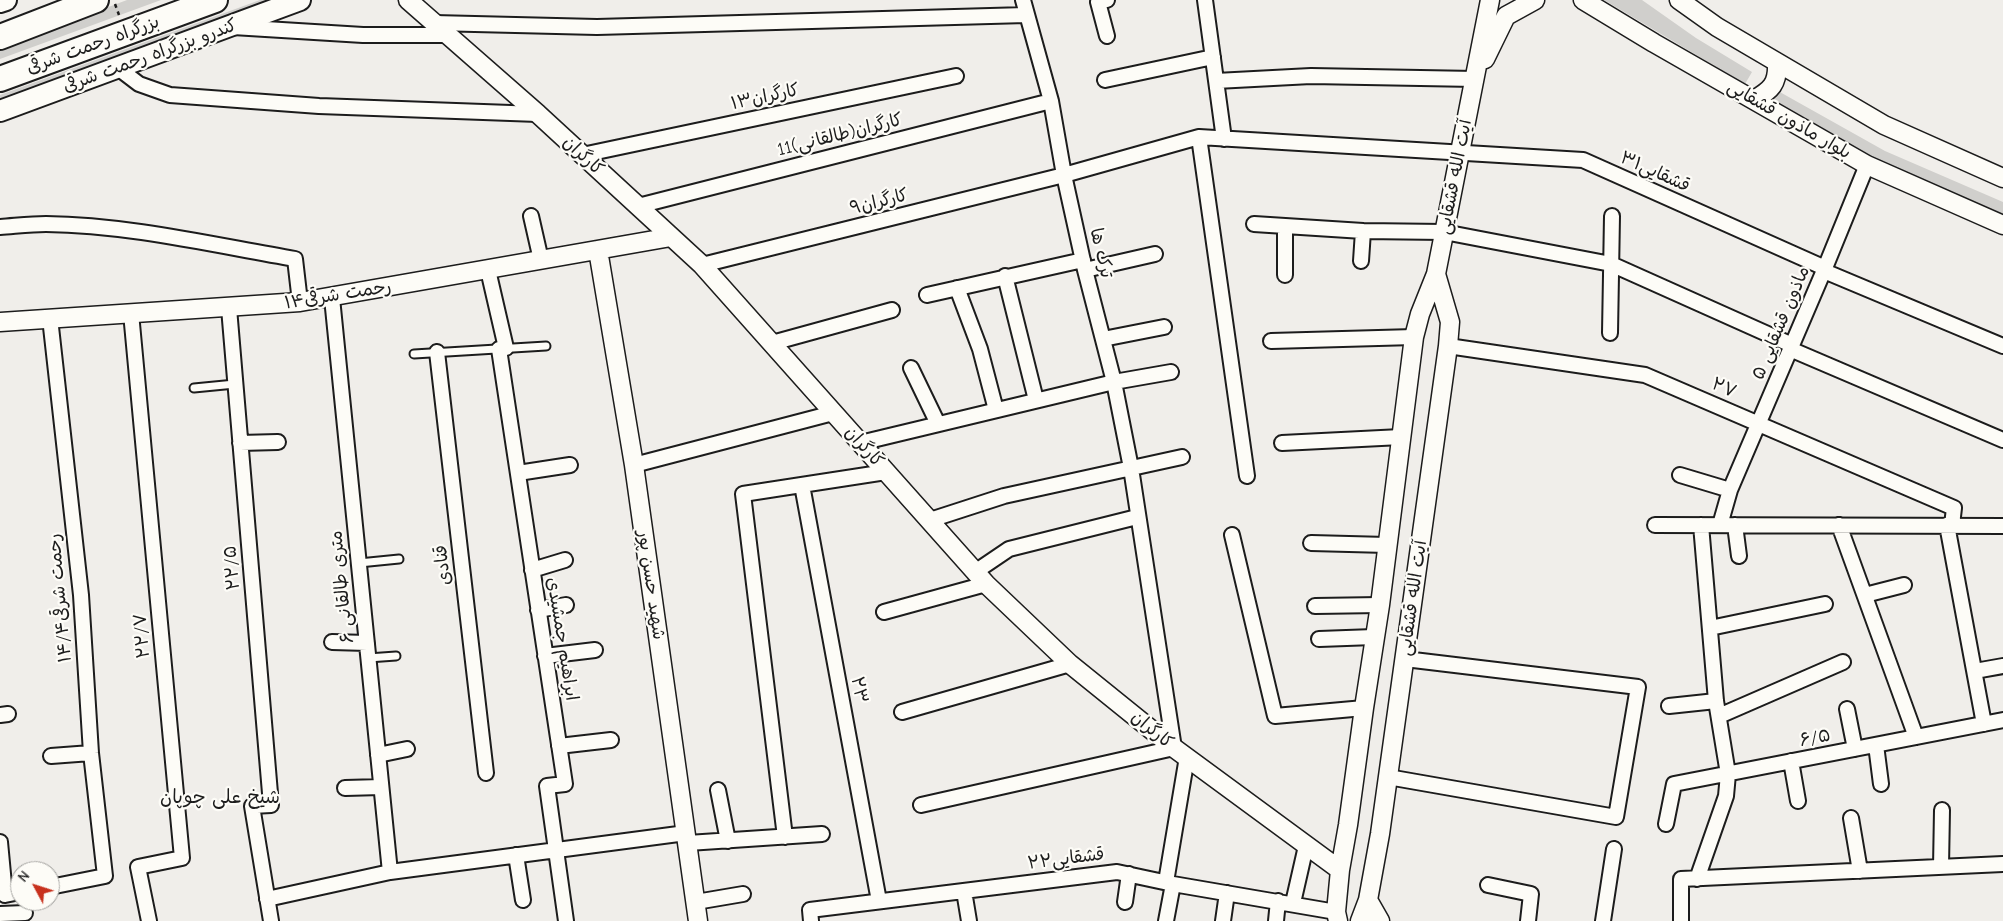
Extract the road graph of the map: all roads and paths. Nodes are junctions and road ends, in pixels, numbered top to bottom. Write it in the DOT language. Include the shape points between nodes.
graph roads {
  1 [pos="6,0"];
  2 [pos="96,0"];
  3 [pos="215,0"];
  4 [pos="300,0"];
  5 [pos="408,0"];
  6 [pos="1023,0"];
  7 [pos="1107,0"];
  8 [pos="1205,0"];
  9 [pos="1490,0"];
  10 [pos="1535,0"];
  11 [pos="1583,0"];
  12 [pos="1679,0"];
  13 [pos="0,2"];
  14 [pos="1026,15"];
  15 [pos="227,27"];
  16 [pos="440,29"];
  17 [pos="1107,36"];
  18 [pos="0,37"];
  19 [pos="1213,57"];
  20 [pos="1777,63"];
  21 [pos="118,68"];
  22 [pos="956,76"];
  23 [pos="0,79"];
  24 [pos="1475,79"];
  25 [pos="1106,80"];
  26 [pos="1216,81"];
  27 [pos="1754,100"];
  28 [pos="1051,101"];
  29 [pos="0,111"];
  30 [pos="538,114"];
  31 [pos="1199,137"];
  32 [pos="1224,139"];
  33 [pos="1460,153"];
  34 [pos="582,155"];
  35 [pos="1867,165"];
  36 [pos="1064,175"];
  37 [pos="2003,178"];
  38 [pos="638,206"];
  39 [pos="531,216"];
  40 [pos="1612,216"];
  41 [pos="1254,224"];
  42 [pos="2003,224"];
  43 [pos="1285,226"];
  44 [pos="0,227"];
  45 [pos="1363,231"];
  46 [pos="1444,232"];
  47 [pos="671,237"];
  48 [pos="598,250"];
  49 [pos="1155,254"];
  50 [pos="541,260"];
  51 [pos="1361,261"];
  52 [pos="1611,264"];
  53 [pos="702,265"];
  54 [pos="1084,265"];
  55 [pos="1825,269"];
  56 [pos="488,270"];
  57 [pos="1436,274"];
  58 [pos="1285,275"];
  59 [pos="1005,276"];
  60 [pos="957,288"];
  61 [pos="927,295"];
  62 [pos="332,298"];
  63 [pos="300,302"];
  64 [pos="229,308"];
  65 [pos="892,310"];
  66 [pos="131,313"];
  67 [pos="50,318"];
  68 [pos="0,322"];
  69 [pos="1164,326"];
  70 [pos="1610,333"];
  71 [pos="1414,337"];
  72 [pos="1103,339"];
  73 [pos="1271,341"];
  74 [pos="772,343"];
  75 [pos="546,346"];
  76 [pos="1448,346"];
  77 [pos="2003,346"];
  78 [pos="1791,347"];
  79 [pos="503,348"];
  80 [pos="437,352"];
  81 [pos="414,354"];
  82 [pos="911,368"];
  83 [pos="1171,372"];
  84 [pos="1114,382"];
  85 [pos="235,384"];
  86 [pos="194,388"];
  87 [pos="1036,400"];
  88 [pos="996,410"];
  89 [pos="833,413"];
  90 [pos="938,424"];
  91 [pos="1758,424"];
  92 [pos="1401,437"];
  93 [pos="2003,440"];
  94 [pos="278,442"];
  95 [pos="240,443"];
  96 [pos="860,443"];
  97 [pos="1282,443"];
  98 [pos="1182,457"];
  99 [pos="570,465"];
  100 [pos="634,465"];
  101 [pos="1131,468"];
  102 [pos="886,472"];
  103 [pos="518,473"];
  104 [pos="1680,475"];
  105 [pos="1247,476"];
  106 [pos="802,485"];
  107 [pos="1730,490"];
  108 [pos="1137,516"];
  109 [pos="930,520"];
  110 [pos="1655,525"];
  111 [pos="1701,525"];
  112 [pos="1720,525"];
  113 [pos="1735,525"];
  114 [pos="1839,525"];
  115 [pos="1950,525"];
  116 [pos="2003,526"];
  117 [pos="1232,535"];
  118 [pos="1311,543"];
  119 [pos="1387,545"];
  120 [pos="1739,556"];
  121 [pos="399,559"];
  122 [pos="565,560"];
  123 [pos="359,563"];
  124 [pos="532,570"];
  125 [pos="981,578"];
  126 [pos="1904,585"];
  127 [pos="1864,595"];
  128 [pos="1380,604"];
  129 [pos="1825,604"];
  130 [pos="566,605"];
  131 [pos="1315,606"];
  132 [pos="538,610"];
  133 [pos="884,612"];
  134 [pos="1710,628"];
  135 [pos="1374,637"];
  136 [pos="1319,639"];
  137 [pos="332,642"];
  138 [pos="367,643"];
  139 [pos="595,650"];
  140 [pos="396,656"];
  141 [pos="545,656"];
  142 [pos="368,658"];
  143 [pos="1405,659"];
  144 [pos="1843,662"];
  145 [pos="1070,664"];
  146 [pos="2003,666"];
  147 [pos="1974,671"];
  148 [pos="1716,701"];
  149 [pos="1669,706"];
  150 [pos="1364,708"];
  151 [pos="1847,709"];
  152 [pos="902,712"];
  153 [pos="1719,716"];
  154 [pos="2003,720"];
  155 [pos="1984,724"];
  156 [pos="1916,737"];
  157 [pos="611,740"];
  158 [pos="1876,745"];
  159 [pos="559,746"];
  160 [pos="407,749"];
  161 [pos="1855,749"];
  162 [pos="1181,752"];
  163 [pos="91,753"];
  164 [pos="378,755"];
  165 [pos="52,756"];
  166 [pos="1791,761"];
  167 [pos="486,773"];
  168 [pos="1728,774"];
  169 [pos="1388,777"];
  170 [pos="1880,784"];
  171 [pos="381,787"];
  172 [pos="345,788"];
  173 [pos="718,790"];
  174 [pos="1798,801"];
  175 [pos="921,805"];
  176 [pos="1942,810"];
  177 [pos="1851,818"];
  178 [pos="1666,824"];
  179 [pos="822,834"];
  180 [pos="785,837"];
  181 [pos="687,838"];
  182 [pos="728,840"];
  183 [pos="0,842"];
  184 [pos="1306,846"];
  185 [pos="1614,849"];
  186 [pos="556,850"];
  187 [pos="516,855"];
  188 [pos="2003,864"];
  189 [pos="1941,867"];
  190 [pos="1340,870"];
  191 [pos="1860,871"];
  192 [pos="390,872"];
  193 [pos="1129,874"];
  194 [pos="1697,878"];
  195 [pos="1170,883"];
  196 [pos="60,884"];
  197 [pos="1488,885"];
  198 [pos="964,891"];
  199 [pos="1227,892"];
  200 [pos="10,894"];
  201 [pos="743,894"];
  202 [pos="266,899"];
  203 [pos="524,900"];
  204 [pos="1368,900"];
  205 [pos="879,901"];
  206 [pos="1278,901"];
  207 [pos="696,902"];
  208 [pos="1125,902"];
  209 [pos="1293,903"];
  210 [pos="25,912"];
  211 [pos="0,914"];
  212 [pos="1337,916"];
  213 [pos="149,921"];
  214 [pos="272,921"];
  215 [pos="566,921"];
  216 [pos="698,921"];
  217 [pos="811,921"];
  218 [pos="969,921"];
  219 [pos="1166,921"];
  220 [pos="1223,921"];
  221 [pos="1276,921"];
  222 [pos="1360,921"];
  223 [pos="1380,921"];
  224 [pos="1528,921"];
  225 [pos="1603,921"];
  226 [pos="1681,921"];
  1 -- 13 [label="main road"];
  2 -- 18 [label="highway"];
  3 -- 23 [label="highway, بزرگراه رحمت شرقی"];
  4 -- 15 [label="main road, کندرو بزرگراه رحمت شرقی"];
  5 -- 16 [label="street, کارگران"];
  6 -- 14 [label="street, ترک ها"];
  7 -- 17 [label="street" via="1098,2"];
  8 -- 19 [label="street"];
  9 -- 24 [label="street"];
  10 -- 24 [label="street" via="1506,16"];
  11 -- 27 [label="street, بلوار ماذون قشقایی"];
  12 -- 20 [label="street"];
  14 -- 16 [label="street"];
  14 -- 28 [label="street, ترک ها"];
  15 -- 16 [label="street" via="363,35"];
  15 -- 21 [label="main road, کندرو بزرگراه رحمت شرقی"];
  16 -- 30 [label="street, کارگران"];
  19 -- 25 [label="street"];
  19 -- 26 [label="street"];
  20 -- 27 [label="street" via="1778,75 1773,86"];
  20 -- 37 [label="street" via="1884,125"];
  21 -- 29 [label="main road, کندرو بزرگراه رحمت شرقی"];
  21 -- 30 [label="street" via="139,84 170,96 319,106"];
  22 -- 34 [label="street, کارگران۱۳"];
  24 -- 26 [label="street" via="1311,76"];
  24 -- 33 [label="street, آیت الله قشقایی"];
  26 -- 32 [label="street"];
  27 -- 35 [label="street, بلوار ماذون قشقایی"];
  28 -- 36 [label="street, ترک ها"];
  28 -- 38 [label="street, 11کارگران(طالقانی)"];
  30 -- 34 [label="street, کارگران"];
  31 -- 32 [label="street, ۳۱قشقایی"];
  31 -- 36 [label="street, کارگران۹"];
  31 -- 105 [label="street"];
  32 -- 33 [label="street, ۳۱قشقایی"];
  33 -- 46 [label="street, آیت الله قشقایی"];
  33 -- 55 [label="street, ۳۱قشقایی" via="1583,160"];
  34 -- 38 [label="street, کارگران"];
  35 -- 42 [label="street, بلوار ماذون قشقایی"];
  35 -- 55 [label="street, ماذون قشقایی ۵"];
  36 -- 53 [label="street, کارگران۹"];
  36 -- 54 [label="street, ترک ها"];
  38 -- 47 [label="street, کارگران"];
  39 -- 50 [label="street"];
  40 -- 52 [label="street"];
  41 -- 43 [label="street"];
  43 -- 45 [label="street"];
  43 -- 58 [label="street"];
  44 -- 63 [label="street" via="45,224 91,227 146,233 295,259"];
  45 -- 46 [label="street"];
  45 -- 51 [label="street"];
  46 -- 52 [label="street"];
  46 -- 57 [label="street, آیت الله قشقایی"];
  47 -- 48 [label="street, ۱۴رحمت شرقی"];
  47 -- 53 [label="street, کارگران"];
  48 -- 50 [label="street, ۱۴رحمت شرقی"];
  48 -- 100 [label="street, شهید حسن پور"];
  49 -- 54 [label="street"];
  50 -- 56 [label="street, ۱۴رحمت شرقی"];
  52 -- 70 [label="street"];
  52 -- 78 [label="street"];
  53 -- 74 [label="street, کارگران"];
  54 -- 59 [label="street"];
  54 -- 72 [label="street, ترک ها"];
  55 -- 77 [label="street, ۳۱قشقایی"];
  55 -- 78 [label="street, ماذون قشقایی ۵"];
  56 -- 62 [label="street, ۱۴رحمت شرقی"];
  56 -- 79 [label="street, ابراهیم جمشیدی"];
  57 -- 71 [label="street, آیت الله قشقایی"];
  57 -- 76 [label="street, آیت الله قشقایی" via="1450,322"];
  59 -- 60 [label="street"];
  59 -- 87 [label="street"];
  60 -- 61 [label="street"];
  60 -- 88 [label="street" via="980,350"];
  62 -- 63 [label="street, ۱۴رحمت شرقی"];
  62 -- 123 [label="street, ۶ متری طالقانی"];
  63 -- 64 [label="street, ۱۴رحمت شرقی"];
  64 -- 66 [label="street, ۱۴رحمت شرقی"];
  64 -- 85 [label="street, ۲۲/۵"];
  65 -- 74 [label="street"];
  66 -- 67 [label="street, ۱۴رحمت شرقی"];
  66 -- 213 [label="street, ۲۲/۷" via="182,858 138,867"];
  67 -- 68 [label="street, ۱۴رحمت شرقی"];
  67 -- 163 [label="street, ۱۴/۴رحمت شرقی" via="80,595"];
  69 -- 72 [label="street"];
  71 -- 73 [label="street"];
  71 -- 92 [label="street, آیت الله قشقایی"];
  72 -- 84 [label="street, ترک ها"];
  74 -- 89 [label="street, کارگران"];
  75 -- 79 [label="lane"];
  76 -- 91 [label="street, ۲۷" via="1645,375"];
  76 -- 143 [label="street, آیت الله قشقایی"];
  78 -- 91 [label="street, ماذون قشقایی ۵"];
  78 -- 93 [label="street"];
  79 -- 80 [label="lane"];
  79 -- 103 [label="street, ابراهیم جمشیدی"];
  80 -- 81 [label="lane"];
  80 -- 167 [label="street, قنادی"];
  82 -- 90 [label="street"];
  83 -- 84 [label="street"];
  84 -- 87 [label="street"];
  84 -- 101 [label="street, ترک ها"];
  85 -- 86 [label="lane"];
  85 -- 95 [label="street, ۲۲/۵"];
  87 -- 88 [label="street"];
  88 -- 90 [label="street"];
  89 -- 96 [label="street, کارگران"];
  89 -- 100 [label="street"];
  90 -- 96 [label="street"];
  91 -- 107 [label="street, ماذون قشقایی ۵"];
  91 -- 115 [label="street, ۲۷" via="1954,508"];
  92 -- 97 [label="street"];
  92 -- 119 [label="street, آیت الله قشقایی"];
  94 -- 95 [label="street"];
  95 -- 202 [label="street, ۲۲/۵" via="271,805 252,806"];
  96 -- 102 [label="street, کارگران"];
  98 -- 101 [label="street"];
  99 -- 103 [label="street"];
  100 -- 181 [label="street, شهید حسن پور"];
  101 -- 108 [label="street, ترک ها"];
  101 -- 109 [label="street" via="1004,496"];
  102 -- 106 [label="street"];
  102 -- 109 [label="street, کارگران"];
  103 -- 124 [label="street, ابراهیم جمشیدی"];
  104 -- 107 [label="street"];
  106 -- 180 [label="street" via="742,494"];
  106 -- 205 [label="street, ۲۳"];
  107 -- 112 [label="street, ماذون قشقایی ۵"];
  108 -- 125 [label="street" via="1009,549"];
  108 -- 162 [label="street, ترک ها"];
  109 -- 125 [label="street, کارگران"];
  110 -- 111 [label="street"];
  111 -- 112 [label="street"];
  111 -- 134 [label="street"];
  112 -- 113 [label="street"];
  113 -- 114 [label="street"];
  113 -- 120 [label="street"];
  114 -- 115 [label="street"];
  114 -- 127 [label="street"];
  115 -- 116 [label="street"];
  115 -- 147 [label="street"];
  117 -- 150 [label="street" via="1274,716"];
  118 -- 119 [label="street"];
  119 -- 128 [label="street, آیت الله قشقایی"];
  121 -- 123 [label="lane"];
  122 -- 124 [label="street"];
  123 -- 138 [label="street, ۶ متری طالقانی"];
  124 -- 132 [label="street, ابراهیم جمشیدی"];
  125 -- 133 [label="street"];
  125 -- 145 [label="street, کارگران"];
  126 -- 127 [label="street"];
  127 -- 156 [label="street"];
  128 -- 131 [label="street"];
  128 -- 135 [label="street, آیت الله قشقایی"];
  129 -- 134 [label="street"];
  130 -- 132 [label="street"];
  132 -- 141 [label="street, ابراهیم جمشیدی"];
  134 -- 148 [label="street"];
  135 -- 136 [label="street"];
  135 -- 150 [label="street, آیت الله قشقایی"];
  137 -- 138 [label="street"];
  138 -- 142 [label="street, ۶ متری طالقانی"];
  139 -- 141 [label="street"];
  140 -- 142 [label="lane"];
  141 -- 159 [label="street, ابراهیم جمشیدی"];
  142 -- 164 [label="street, ۶ متری طالقانی"];
  143 -- 169 [label="street, آیت الله قشقایی"];
  143 -- 169 [label="street" via="1638,687 1616,817"];
  144 -- 153 [label="street"];
  145 -- 152 [label="street"];
  145 -- 162 [label="street, کارگران"];
  146 -- 147 [label="street"];
  147 -- 155 [label="street"];
  148 -- 149 [label="street"];
  148 -- 153 [label="street"];
  150 -- 190 [label="street, آیت الله قشقایی"];
  151 -- 161 [label="street"];
  153 -- 168 [label="street"];
  154 -- 155 [label="street, ۶/۵"];
  155 -- 156 [label="street, ۶/۵"];
  156 -- 158 [label="street, ۶/۵"];
  157 -- 159 [label="street"];
  158 -- 161 [label="street, ۶/۵"];
  158 -- 170 [label="street"];
  159 -- 186 [label="street, ابراهیم جمشیدی" via="564,784 547,786"];
  160 -- 164 [label="street"];
  161 -- 166 [label="street, ۶/۵"];
  162 -- 175 [label="street"];
  162 -- 184 [label="street, کارگران"];
  162 -- 195 [label="street, ترک ها"];
  163 -- 165 [label="street"];
  163 -- 196 [label="street, ۱۴/۴رحمت شرقی" via="105,876"];
  164 -- 171 [label="street, ۶ متری طالقانی"];
  166 -- 168 [label="street, ۶/۵"];
  166 -- 174 [label="street"];
  168 -- 178 [label="street, ۶/۵" via="1674,784"];
  168 -- 194 [label="street" via="1726,796"];
  169 -- 204 [label="street, آیت الله قشقایی"];
  171 -- 172 [label="street"];
  171 -- 192 [label="street, ۶ متری طالقانی"];
  173 -- 182 [label="street"];
  176 -- 189 [label="street"];
  177 -- 191 [label="street"];
  179 -- 180 [label="street"];
  180 -- 182 [label="street"];
  181 -- 182 [label="street"];
  181 -- 186 [label="street"];
  181 -- 207 [label="street, شهید حسن پور"];
  183 -- 200 [label="street" via="5,895"];
  184 -- 190 [label="street, کارگران"];
  184 -- 209 [label="street"];
  185 -- 225 [label="street"];
  186 -- 187 [label="street"];
  186 -- 215 [label="street, ابراهیم جمشیدی"];
  187 -- 192 [label="street"];
  187 -- 203 [label="street"];
  188 -- 189 [label="street"];
  189 -- 191 [label="street"];
  190 -- 212 [label="street, آیت الله قشقایی"];
  191 -- 194 [label="street"];
  192 -- 202 [label="street"];
  193 -- 195 [label="street, ۲۲قشقایی"];
  193 -- 198 [label="street, ۲۲قشقایی" via="1117,872"];
  193 -- 208 [label="street"];
  194 -- 226 [label="street" via="1681,879"];
  195 -- 199 [label="street, ۲۲قشقایی"];
  195 -- 219 [label="street, ترک ها"];
  197 -- 224 [label="street" via="1532,894"];
  198 -- 205 [label="street, ۲۲قشقایی"];
  198 -- 218 [label="street"];
  199 -- 206 [label="street, ۲۲قشقایی"];
  199 -- 220 [label="street"];
  201 -- 207 [label="street"];
  202 -- 214 [label="street"];
  204 -- 222 [label="street, آیت الله قشقایی"];
  204 -- 223 [label="street"];
  205 -- 217 [label="street, ۲۲قشقایی" via="810,910"];
  206 -- 209 [label="street, ۲۲قشقایی"];
  206 -- 221 [label="street"];
  207 -- 216 [label="street, شهید حسن پور"];
  209 -- 212 [label="street, ۲۲قشقایی"];
  210 -- 211 [label="street"];
}
